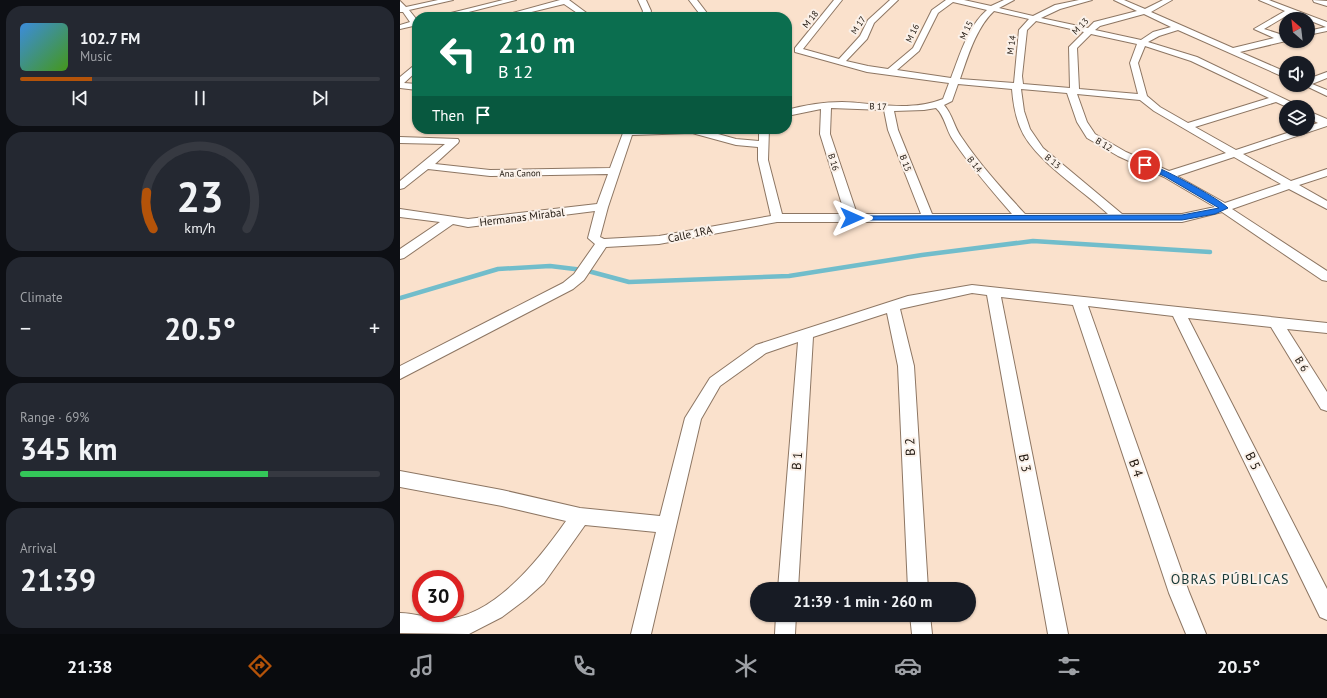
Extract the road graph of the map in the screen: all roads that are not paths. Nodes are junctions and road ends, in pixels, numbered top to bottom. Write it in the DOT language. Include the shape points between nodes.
graph roads {
  1 [pos="449,0"];
  2 [pos="473,0"];
  3 [pos="511,0"];
  4 [pos="565,0"];
  5 [pos="642,0"];
  6 [pos="692,0"];
  7 [pos="838,0"];
  8 [pos="894,0"];
  9 [pos="950,0"];
  10 [pos="955,0"];
  11 [pos="1010,0"];
  12 [pos="1088,0"];
  13 [pos="1118,0"];
  14 [pos="1168,0"];
  15 [pos="1263,0"];
  16 [pos="1318,0"];
  17 [pos="1327,4"];
  18 [pos="401,5"];
  19 [pos="484,7"];
  20 [pos="992,8"];
  21 [pos="523,11"];
  22 [pos="1290,11"];
  23 [pos="462,12"];
  24 [pos="520,12"];
  25 [pos="579,12"];
  26 [pos="647,12"];
  27 [pos="702,12"];
  28 [pos="1145,12"];
  29 [pos="1279,17"];
  30 [pos="412,18"];
  31 [pos="1034,18"];
  32 [pos="412,24"];
  33 [pos="1327,24"];
  34 [pos="400,27"];
  35 [pos="1178,27"];
  36 [pos="1327,29"];
  37 [pos="1090,31"];
  38 [pos="1315,32"];
  39 [pos="1279,36"];
  40 [pos="1279,39"];
  41 [pos="1142,43"];
  42 [pos="1233,51"];
  43 [pos="840,62"];
  44 [pos="412,71"];
  45 [pos="890,72"];
  46 [pos="1279,72"];
  47 [pos="1327,75"];
  48 [pos="956,81"];
  49 [pos="1315,81"];
  50 [pos="400,83"];
  51 [pos="412,86"];
  52 [pos="1018,86"];
  53 [pos="1315,88"];
  54 [pos="1074,91"];
  55 [pos="1327,94"];
  56 [pos="1143,97"];
  57 [pos="1277,99"];
  58 [pos="792,105"];
  59 [pos="826,105"];
  60 [pos="939,105"];
  61 [pos="888,107"];
  62 [pos="799,110"];
  63 [pos="792,112"];
  64 [pos="1315,117"];
  65 [pos="1327,123"];
  66 [pos="1187,126"];
  67 [pos="623,134"];
  68 [pos="707,134"];
  69 [pos="764,134"];
  70 [pos="400,140"];
  71 [pos="764,144"];
  72 [pos="1235,154"];
  73 [pos="426,166"];
  74 [pos="615,171"];
  75 [pos="1327,172"];
  76 [pos="1168,175"];
  77 [pos="1290,185"];
  78 [pos="400,186"];
  79 [pos="1327,206"];
  80 [pos="602,207"];
  81 [pos="1224,208"];
  82 [pos="400,213"];
  83 [pos="777,218"];
  84 [pos="852,218"];
  85 [pos="928,218"];
  86 [pos="1022,218"];
  87 [pos="1119,218"];
  88 [pos="450,222"];
  89 [pos="602,243"];
  90 [pos="400,255"];
  91 [pos="1327,277"];
  92 [pos="992,291"];
  93 [pos="1080,301"];
  94 [pos="892,306"];
  95 [pos="1179,312"];
  96 [pos="1276,323"];
  97 [pos="1327,328"];
  98 [pos="806,334"];
  99 [pos="400,373"];
  100 [pos="1327,406"];
  101 [pos="400,479"];
  102 [pos="580,516"];
  103 [pos="667,525"];
  104 [pos="788,582"];
  105 [pos="918,582"];
  106 [pos="1327,610"];
  107 [pos="786,622"];
  108 [pos="921,622"];
  109 [pos="400,624"];
  110 [pos="641,634"];
  111 [pos="785,634"];
  112 [pos="922,634"];
  113 [pos="1058,634"];
  114 [pos="1196,634"];
  1 -- 18 [label="street"];
  2 -- 19 [label="street"];
  3 -- 19 [label="street"];
  3 -- 21 [label="street"];
  4 -- 21 [label="street"];
  4 -- 25 [label="street"];
  5 -- 26 [label="street"];
  6 -- 27 [label="street"];
  7 -- 43 [label="street, M 18" via="798,50"];
  8 -- 43 [label="street, M 17" via="871,22 864,37"];
  9 -- 45 [label="street, M 16" via="935,12 916,49"];
  10 -- 20 [label="street"];
  11 -- 20 [label="street, M 15"];
  12 -- 31 [label="street, M 14" via="1058,7"];
  13 -- 28 [label="street"];
  14 -- 28 [label="street, M 13"];
  15 -- 22 [label="street"];
  16 -- 17 [label="street"];
  18 -- 30 [label="street"];
  19 -- 23 [label="street"];
  20 -- 31 [label="street"];
  20 -- 48 [label="street, M 15" via="974,32"];
  21 -- 24 [label="street"];
  22 -- 33 [label="street"];
  28 -- 35 [label="street"];
  28 -- 37 [label="street, M 13" via="1097,24"];
  29 -- 39 [label="street" via="1258,29"];
  31 -- 37 [label="street"];
  31 -- 52 [label="street, M 14" via="1023,30"];
  32 -- 34 [label="street"];
  35 -- 41 [label="street" via="1156,34"];
  35 -- 42 [label="street"];
  36 -- 38 [label="street"];
  37 -- 41 [label="street"];
  37 -- 54 [label="street, M 13" via="1073,47"];
  40 -- 42 [label="street"];
  41 -- 56 [label="street" via="1134,63"];
  41 -- 57 [label="street" via="1194,59"];
  42 -- 46 [label="street"];
  43 -- 45 [label="street"];
  44 -- 50 [label="street"];
  45 -- 48 [label="street"];
  47 -- 49 [label="street"];
  48 -- 52 [label="street"];
  48 -- 60 [label="street" via="947,101"];
  50 -- 51 [label="street"];
  52 -- 54 [label="street"];
  52 -- 87 [label="street, B 13" via="1019,111 1025,129 1039,150"];
  53 -- 55 [label="street"];
  54 -- 56 [label="street"];
  54 -- 76 [label="street, B 12" via="1082,122 1091,136 1122,154"];
  56 -- 66 [label="street" via="1157,109"];
  57 -- 66 [label="street"];
  58 -- 62 [label="street"];
  59 -- 61 [label="street, B 17"];
  59 -- 62 [label="street, B 17"];
  59 -- 84 [label="street, B 16" via="825,134"];
  60 -- 61 [label="street, B 17" via="919,108"];
  60 -- 86 [label="street, B 14" via="947,113 951,130 972,160"];
  61 -- 85 [label="street, B 15" via="893,130"];
  62 -- 63 [label="street, B 17"];
  64 -- 65 [label="street"];
  65 -- 72 [label="street"];
  66 -- 72 [label="street"];
  67 -- 74 [label="street"];
  68 -- 71 [label="street" via="736,142"];
  69 -- 71 [label="street"];
  70 -- 73 [label="street" via="454,141"];
  71 -- 83 [label="street" via="763,160"];
  72 -- 76 [label="street"];
  72 -- 77 [label="street"];
  73 -- 74 [label="street, Ana Canon" via="490,173"];
  73 -- 78 [label="street"];
  74 -- 80 [label="street"];
  75 -- 77 [label="street, Calle 1RA"];
  76 -- 81 [label="street, B 12"];
  77 -- 79 [label="street"];
  77 -- 81 [label="street, Calle 1RA"];
  80 -- 88 [label="street, Hermanas Mirabal" via="468,223"];
  80 -- 89 [label="street" via="594,238"];
  81 -- 87 [label="street, Calle 1RA" via="1182,218"];
  81 -- 91 [label="street, B 12"];
  82 -- 88 [label="street, Hermanas Mirabal"];
  83 -- 84 [label="street, Calle 1RA"];
  83 -- 89 [label="street, Calle 1RA" via="659,240"];
  84 -- 85 [label="street, Calle 1RA"];
  85 -- 86 [label="street, Calle 1RA"];
  86 -- 87 [label="street, Calle 1RA"];
  88 -- 90 [label="street"];
  89 -- 99 [label="street" via="579,277 568,286"];
  92 -- 93 [label="street"];
  92 -- 94 [label="street" via="972,289 908,300"];
  92 -- 113 [label="street, B 3"];
  93 -- 95 [label="street"];
  93 -- 114 [label="street, B 4" via="1179,593"];
  94 -- 98 [label="street"];
  94 -- 105 [label="street, B 2" via="906,366"];
  95 -- 96 [label="street"];
  95 -- 106 [label="street, B 5"];
  96 -- 97 [label="street"];
  96 -- 100 [label="street, B 6"];
  98 -- 103 [label="street" via="761,348 715,382 693,418"];
  98 -- 104 [label="street, B 1"];
  101 -- 102 [label="street"];
  102 -- 103 [label="street"];
  102 -- 109 [label="street" via="536,576 485,616 446,629 414,623"];
  103 -- 110 [label="street"];
  107 -- 111 [label="street"];
  108 -- 112 [label="street"];
}
